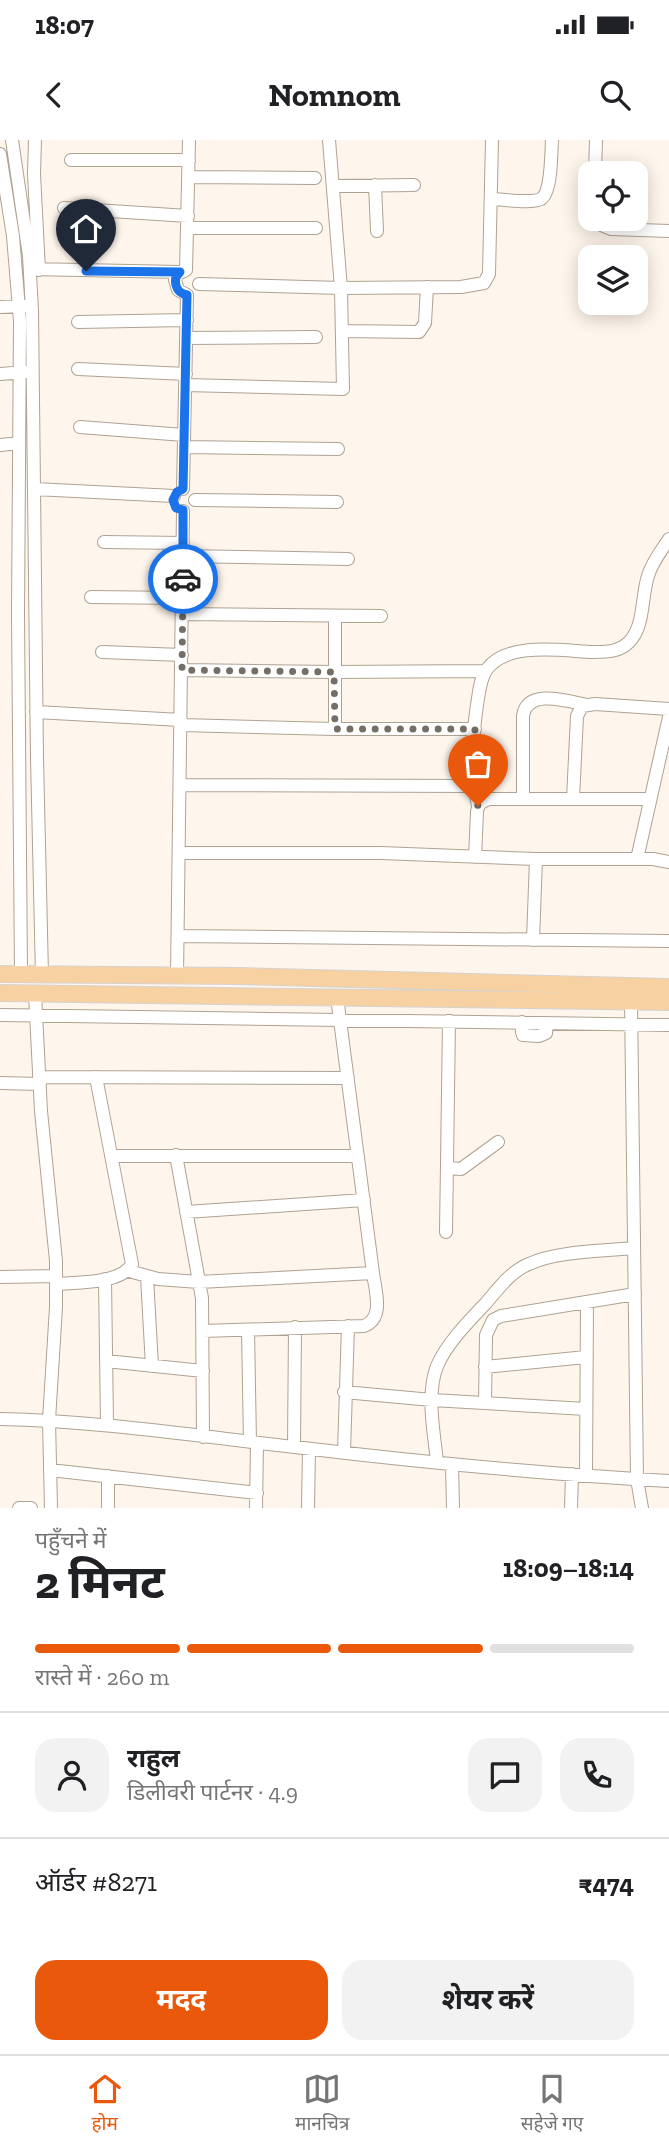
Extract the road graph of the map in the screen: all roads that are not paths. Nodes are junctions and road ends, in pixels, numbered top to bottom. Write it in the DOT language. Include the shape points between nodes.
graph roads {
  1 [pos="12,140"];
  2 [pos="35,140"];
  3 [pos="189,140"];
  4 [pos="329,140"];
  5 [pos="492,140"];
  6 [pos="552,140"];
  7 [pos="596,140"];
  8 [pos="0,154"];
  9 [pos="71,160"];
  10 [pos="189,160"];
  11 [pos="595,161"];
  12 [pos="188,177"];
  13 [pos="315,178"];
  14 [pos="414,185"];
  15 [pos="333,186"];
  16 [pos="374,186"];
  17 [pos="491,199"];
  18 [pos="64,208"];
  19 [pos="187,222"];
  20 [pos="316,228"];
  21 [pos="648,230"];
  22 [pos="377,231"];
  23 [pos="669,231"];
  24 [pos="35,270"];
  25 [pos="183,271"];
  26 [pos="199,284"];
  27 [pos="427,287"];
  28 [pos="341,288"];
  29 [pos="187,295"];
  30 [pos="26,306"];
  31 [pos="0,307"];
  32 [pos="187,320"];
  33 [pos="78,323"];
  34 [pos="342,331"];
  35 [pos="186,338"];
  36 [pos="316,338"];
  37 [pos="78,369"];
  38 [pos="27,372"];
  39 [pos="0,374"];
  40 [pos="186,380"];
  41 [pos="80,428"];
  42 [pos="184,441"];
  43 [pos="19,443"];
  44 [pos="0,445"];
  45 [pos="338,449"];
  46 [pos="35,489"];
  47 [pos="179,492"];
  48 [pos="195,500"];
  49 [pos="337,502"];
  50 [pos="183,510"];
  51 [pos="669,539"];
  52 [pos="104,542"];
  53 [pos="183,550"];
  54 [pos="348,559"];
  55 [pos="91,597"];
  56 [pos="183,598"];
  57 [pos="182,614"];
  58 [pos="334,615"];
  59 [pos="381,616"];
  60 [pos="102,652"];
  61 [pos="182,655"];
  62 [pos="182,670"];
  63 [pos="485,671"];
  64 [pos="334,672"];
  65 [pos="587,705"];
  66 [pos="669,709"];
  67 [pos="36,712"];
  68 [pos="669,717"];
  69 [pos="181,722"];
  70 [pos="335,729"];
  71 [pos="475,729"];
  72 [pos="180,785"];
  73 [pos="474,786"];
  74 [pos="523,799"];
  75 [pos="573,799"];
  76 [pos="650,799"];
  77 [pos="478,806"];
  78 [pos="179,853"];
  79 [pos="475,857"];
  80 [pos="536,859"];
  81 [pos="637,859"];
  82 [pos="669,862"];
  83 [pos="178,936"];
  84 [pos="533,940"];
  85 [pos="669,942"];
  86 [pos="0,974"];
  87 [pos="31,974"];
  88 [pos="177,976"];
  89 [pos="669,987"];
  90 [pos="0,993"];
  91 [pos="32,994"];
  92 [pos="337,997"];
  93 [pos="631,1001"];
  94 [pos="669,1002"];
  95 [pos="0,1014"];
  96 [pos="36,1015"];
  97 [pos="340,1019"];
  98 [pos="449,1021"];
  99 [pos="631,1025"];
  100 [pos="669,1025"];
  101 [pos="96,1077"];
  102 [pos="348,1079"];
  103 [pos="40,1081"];
  104 [pos="0,1083"];
  105 [pos="498,1142"];
  106 [pos="176,1155"];
  107 [pos="112,1156"];
  108 [pos="358,1156"];
  109 [pos="447,1163"];
  110 [pos="363,1200"];
  111 [pos="186,1212"];
  112 [pos="446,1233"];
  113 [pos="634,1248"];
  114 [pos="129,1271"];
  115 [pos="373,1273"];
  116 [pos="0,1277"];
  117 [pos="147,1277"];
  118 [pos="105,1279"];
  119 [pos="56,1280"];
  120 [pos="199,1282"];
  121 [pos="635,1294"];
  122 [pos="587,1302"];
  123 [pos="348,1326"];
  124 [pos="295,1327"];
  125 [pos="248,1330"];
  126 [pos="203,1331"];
  127 [pos="586,1357"];
  128 [pos="106,1361"];
  129 [pos="152,1366"];
  130 [pos="485,1367"];
  131 [pos="203,1371"];
  132 [pos="344,1392"];
  133 [pos="432,1400"];
  134 [pos="485,1403"];
  135 [pos="586,1409"];
  136 [pos="0,1419"];
  137 [pos="49,1420"];
  138 [pos="107,1424"];
  139 [pos="204,1437"];
  140 [pos="254,1443"];
  141 [pos="295,1447"];
  142 [pos="309,1449"];
  143 [pos="344,1452"];
  144 [pos="437,1462"];
  145 [pos="452,1464"];
  146 [pos="50,1470"];
  147 [pos="579,1474"];
  148 [pos="108,1476"];
  149 [pos="638,1479"];
  150 [pos="669,1481"];
  151 [pos="257,1493"];
  152 [pos="19,1508"];
  153 [pos="31,1508"];
  154 [pos="51,1508"];
  155 [pos="108,1508"];
  156 [pos="256,1508"];
  157 [pos="308,1508"];
  158 [pos="453,1508"];
  159 [pos="571,1508"];
  160 [pos="642,1508"];
  1 -- 24 [label="street"];
  2 -- 24 [label="street"];
  3 -- 10 [label="street"];
  4 -- 15 [label="street"];
  5 -- 17 [label="street"];
  6 -- 17 [label="street" via="545,195 532,201"];
  7 -- 11 [label="street"];
  8 -- 30 [label="street"];
  9 -- 10 [label="street"];
  10 -- 12 [label="street"];
  12 -- 13 [label="street"];
  12 -- 19 [label="street"];
  14 -- 16 [label="street"];
  15 -- 16 [label="street"];
  15 -- 28 [label="street"];
  16 -- 22 [label="street"];
  17 -- 27 [label="street" via="487,280 478,285"];
  18 -- 19 [label="street"];
  19 -- 20 [label="street"];
  19 -- 25 [label="street"];
  21 -- 23 [label="street"];
  24 -- 25 [label="street"];
  24 -- 30 [label="street"];
  25 -- 26 [label="street" via="194,273"];
  25 -- 29 [label="street" via="176,277 176,285"];
  26 -- 28 [label="street"];
  26 -- 29 [label="street"];
  27 -- 28 [label="street"];
  27 -- 34 [label="street" via="425,323 419,332"];
  28 -- 34 [label="street"];
  29 -- 32 [label="street"];
  30 -- 31 [label="street"];
  30 -- 38 [label="street"];
  32 -- 33 [label="street"];
  32 -- 35 [label="street"];
  34 -- 40 [label="street" via="343,389"];
  35 -- 36 [label="street"];
  35 -- 40 [label="street"];
  37 -- 40 [label="street"];
  38 -- 39 [label="street"];
  38 -- 43 [label="street"];
  38 -- 46 [label="street"];
  40 -- 42 [label="street"];
  41 -- 42 [label="street"];
  42 -- 45 [label="street"];
  42 -- 47 [label="street"];
  43 -- 44 [label="street"];
  43 -- 87 [label="street" via="18,614"];
  46 -- 47 [label="street"];
  46 -- 67 [label="street"];
  47 -- 48 [label="street" via="192,492"];
  47 -- 50 [label="street" via="174,506"];
  48 -- 49 [label="street"];
  48 -- 50 [label="street"];
  50 -- 53 [label="street"];
  51 -- 63 [label="street" via="650,569 640,622 628,643 613,652 520,650 502,656"];
  52 -- 53 [label="street"];
  53 -- 54 [label="street"];
  53 -- 56 [label="street"];
  55 -- 56 [label="street"];
  56 -- 57 [label="street"];
  57 -- 58 [label="street"];
  57 -- 61 [label="street"];
  58 -- 59 [label="street"];
  58 -- 64 [label="street"];
  60 -- 61 [label="street"];
  61 -- 62 [label="street"];
  62 -- 64 [label="street"];
  62 -- 69 [label="street"];
  63 -- 64 [label="street"];
  63 -- 71 [label="street"];
  64 -- 70 [label="street"];
  65 -- 66 [label="street"];
  65 -- 74 [label="street" via="546,699 524,708"];
  65 -- 75 [label="street" via="577,716"];
  67 -- 69 [label="street"];
  67 -- 87 [label="street"];
  68 -- 76 [label="street"];
  69 -- 70 [label="street"];
  69 -- 72 [label="street"];
  70 -- 71 [label="street"];
  71 -- 73 [label="street"];
  72 -- 73 [label="street"];
  72 -- 78 [label="street"];
  73 -- 77 [label="street"];
  74 -- 75 [label="street"];
  74 -- 77 [label="street" via="490,799"];
  75 -- 76 [label="street"];
  76 -- 81 [label="street"];
  77 -- 79 [label="street"];
  78 -- 79 [label="street"];
  78 -- 83 [label="street"];
  79 -- 80 [label="street"];
  80 -- 81 [label="street"];
  80 -- 84 [label="street"];
  81 -- 82 [label="street"];
  83 -- 84 [label="street"];
  83 -- 88 [label="street"];
  84 -- 85 [label="street"];
  86 -- 87 [label="main road"];
  87 -- 88 [label="main road"];
  87 -- 91 [label="main road"];
  88 -- 89 [label="main road"];
  90 -- 91 [label="main road"];
  91 -- 92 [label="main road"];
  91 -- 96 [label="street"];
  92 -- 93 [label="main road"];
  92 -- 97 [label="street"];
  93 -- 94 [label="main road"];
  93 -- 99 [label="street"];
  95 -- 96 [label="street"];
  96 -- 97 [label="street"];
  96 -- 103 [label="street"];
  97 -- 98 [label="street"];
  97 -- 102 [label="street"];
  98 -- 99 [label="street"];
  98 -- 109 [label="street"];
  99 -- 100 [label="street"];
  99 -- 113 [label="street"];
  101 -- 102 [label="street"];
  101 -- 103 [label="street"];
  101 -- 107 [label="street"];
  102 -- 108 [label="street"];
  103 -- 104 [label="street"];
  103 -- 119 [label="street"];
  105 -- 109 [label="street" via="461,1169"];
  106 -- 107 [label="street"];
  106 -- 108 [label="street"];
  106 -- 111 [label="street"];
  107 -- 114 [label="street" via="132,1256"];
  108 -- 110 [label="street"];
  109 -- 112 [label="street"];
  110 -- 111 [label="street"];
  110 -- 115 [label="street"];
  111 -- 120 [label="street"];
  113 -- 121 [label="street"];
  113 -- 133 [label="street" via="556,1256 521,1268 444,1353 433,1381"];
  114 -- 117 [label="street"];
  114 -- 118 [label="street"];
  115 -- 120 [label="street"];
  115 -- 123 [label="street" via="376,1317 364,1326"];
  116 -- 119 [label="street"];
  117 -- 120 [label="street"];
  117 -- 129 [label="street"];
  118 -- 119 [label="street"];
  118 -- 128 [label="street"];
  119 -- 137 [label="street"];
  120 -- 126 [label="street"];
  121 -- 122 [label="street"];
  121 -- 149 [label="street"];
  122 -- 127 [label="street"];
  122 -- 130 [label="street" via="493,1320 486,1335"];
  123 -- 124 [label="street"];
  123 -- 132 [label="street"];
  124 -- 125 [label="street"];
  124 -- 141 [label="street"];
  125 -- 126 [label="street"];
  125 -- 140 [label="street"];
  126 -- 131 [label="street"];
  127 -- 130 [label="street"];
  127 -- 135 [label="street"];
  128 -- 129 [label="street"];
  128 -- 138 [label="street"];
  129 -- 131 [label="street"];
  130 -- 134 [label="street"];
  131 -- 139 [label="street"];
  132 -- 133 [label="street"];
  132 -- 143 [label="street"];
  133 -- 134 [label="street"];
  133 -- 144 [label="street"];
  134 -- 135 [label="street"];
  135 -- 147 [label="street"];
  136 -- 137 [label="street"];
  137 -- 138 [label="street"];
  137 -- 146 [label="street"];
  138 -- 139 [label="street"];
  139 -- 140 [label="street"];
  140 -- 141 [label="street"];
  140 -- 151 [label="street"];
  141 -- 142 [label="street"];
  142 -- 143 [label="street"];
  142 -- 157 [label="street"];
  143 -- 144 [label="street"];
  144 -- 145 [label="street"];
  145 -- 147 [label="street"];
  145 -- 158 [label="street"];
  146 -- 148 [label="street"];
  146 -- 154 [label="street"];
  147 -- 149 [label="street"];
  147 -- 159 [label="street"];
  148 -- 151 [label="street"];
  148 -- 155 [label="street"];
  149 -- 150 [label="street"];
  149 -- 160 [label="street"];
  151 -- 156 [label="street"];
  152 -- 153 [label="street"];
}
